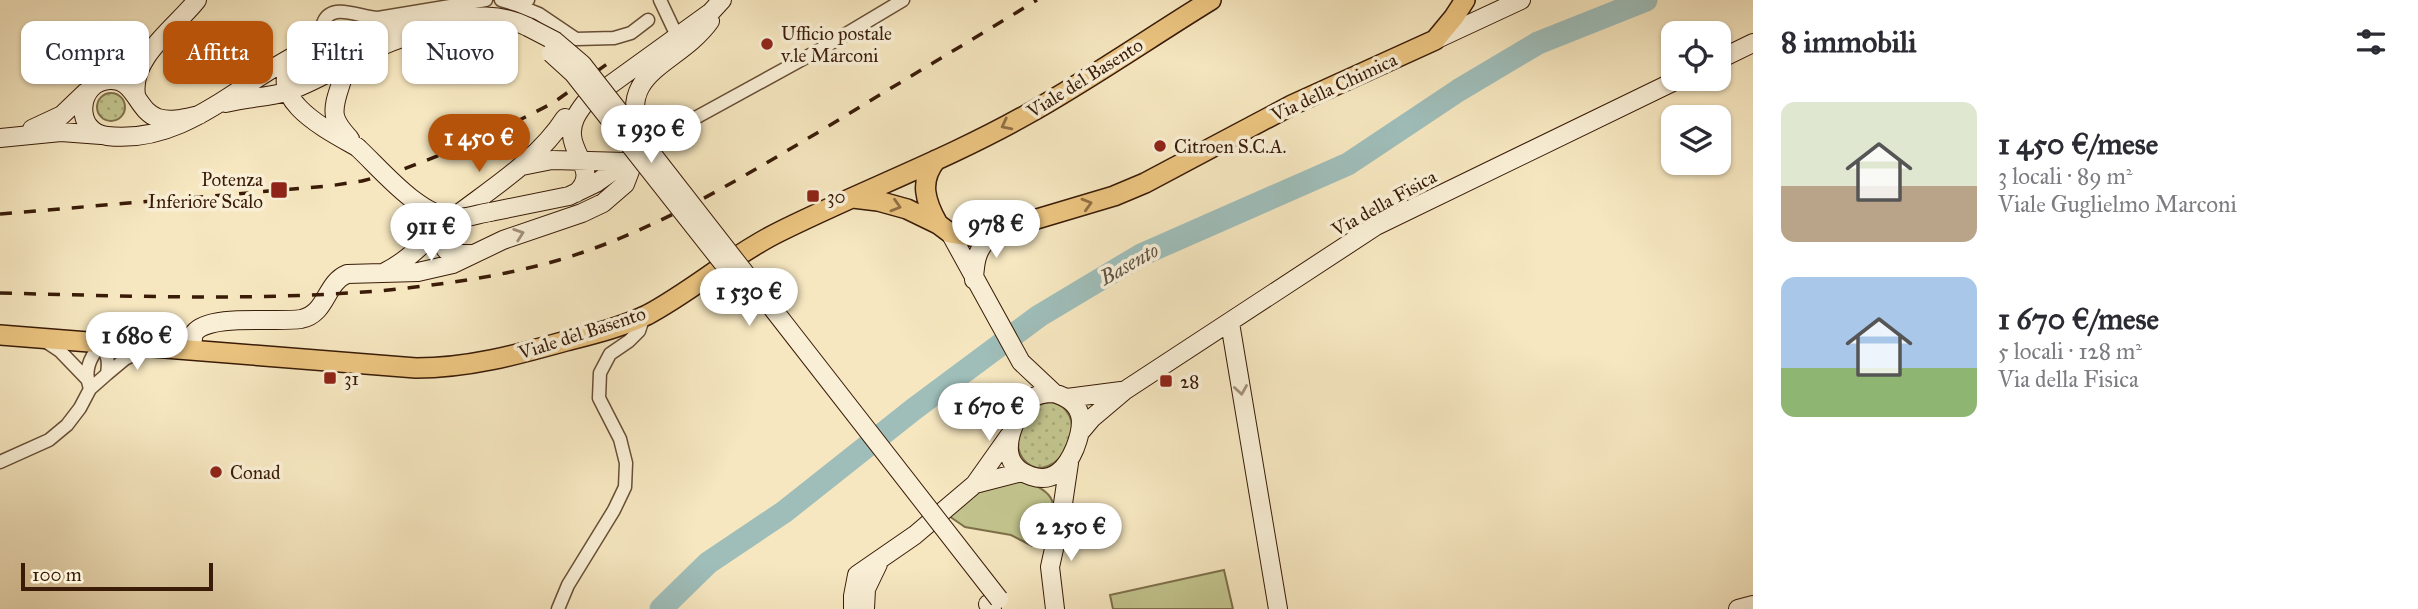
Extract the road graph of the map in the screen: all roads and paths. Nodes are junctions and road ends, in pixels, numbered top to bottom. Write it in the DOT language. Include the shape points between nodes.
graph roads {
  1 [pos="197,0"];
  2 [pos="486,0"];
  3 [pos="501,0"];
  4 [pos="660,0"];
  5 [pos="903,0"];
  6 [pos="1211,0"];
  7 [pos="1465,0"];
  8 [pos="1521,0"];
  9 [pos="722,1"];
  10 [pos="522,3"];
  11 [pos="378,18"];
  12 [pos="648,20"];
  13 [pos="324,21"];
  14 [pos="370,21"];
  15 [pos="388,28"];
  16 [pos="526,31"];
  17 [pos="677,36"];
  18 [pos="1435,40"];
  19 [pos="388,43"];
  20 [pos="1753,43"];
  21 [pos="153,49"];
  22 [pos="1731,54"];
  23 [pos="287,61"];
  24 [pos="287,70"];
  25 [pos="303,84"];
  26 [pos="341,84"];
  27 [pos="94,86"];
  28 [pos="1661,88"];
  29 [pos="286,92"];
  30 [pos="137,98"];
  31 [pos="585,103"];
  32 [pos="219,105"];
  33 [pos="199,115"];
  34 [pos="565,118"];
  35 [pos="110,136"];
  36 [pos="8,137"];
  37 [pos="649,140"];
  38 [pos="357,147"];
  39 [pos="586,156"];
  40 [pos="559,160"];
  41 [pos="936,160"];
  42 [pos="626,162"];
  43 [pos="516,169"];
  44 [pos="578,191"];
  45 [pos="851,198"];
  46 [pos="413,199"];
  47 [pos="442,227"];
  48 [pos="944,228"];
  49 [pos="995,231"];
  50 [pos="472,254"];
  51 [pos="385,272"];
  52 [pos="974,280"];
  53 [pos="644,316"];
  54 [pos="1230,323"];
  55 [pos="0,335"];
  56 [pos="42,339"];
  57 [pos="100,345"];
  58 [pos="151,346"];
  59 [pos="191,349"];
  60 [pos="1021,362"];
  61 [pos="107,374"];
  62 [pos="89,384"];
  63 [pos="1124,391"];
  64 [pos="1061,396"];
  65 [pos="1023,405"];
  66 [pos="1082,430"];
  67 [pos="1009,436"];
  68 [pos="0,462"];
  69 [pos="1069,463"];
  70 [pos="1029,475"];
  71 [pos="975,484"];
  72 [pos="1061,517"];
  73 [pos="885,556"];
  74 [pos="1753,605"];
  75 [pos="994,606"];
  76 [pos="558,609"];
  77 [pos="853,609"];
  78 [pos="865,609"];
  79 [pos="1055,609"];
  80 [pos="1278,609"];
  81 [pos="1738,609"];
  1 -- 21 [label="street"];
  2 -- 11 [label="street"];
  3 -- 10 [label="street"];
  4 -- 17 [label="street"];
  5 -- 37 [label="street"];
  6 -- 41 [label="main road, Viale del Basento, one-way" via="1027,114"];
  7 -- 18 [label="main road"];
  8 -- 18 [label="street, Via della Chimica"];
  9 -- 17 [label="street"];
  9 -- 37 [label="street" via="703,31 639,87 634,113"];
  10 -- 12 [label="street" via="576,38 614,38 631,33"];
  11 -- 13 [label="street" via="345,12 332,13"];
  11 -- 14 [label="street"];
  15 -- 16 [label="street" via="479,16 512,20"];
  16 -- 19 [label="street" via="485,26 432,31"];
  16 -- 37 [label="street, bridge" via="555,41 582,64"];
  16 -- 75 [label="street, bridge" via="573,73"];
  17 -- 31 [label="street"];
  49 -- 18 [label="main road, Via della Chimica, one-way" via="1115,196"];
  20 -- 22 [label="street"];
  21 -- 27 [label="street"];
  21 -- 30 [label="street" via="136,73"];
  23 -- 32 [label="street"];
  24 -- 29 [label="street"];
  25 -- 29 [label="street"];
  26 -- 38 [label="street" via="335,114"];
  27 -- 30 [label="street" via="119,81"];
  27 -- 35 [label="street" via="83,100 83,115 90,128"];
  27 -- 36 [label="street" via="62,115"];
  28 -- 54 [label="street, Via della Fisica" via="1376,226"];
  29 -- 32 [label="street"];
  29 -- 38 [label="street" via="314,119"];
  30 -- 33 [label="street" via="158,118"];
  30 -- 35 [label="street" via="135,123 125,133"];
  31 -- 34 [label="street"];
  31 -- 39 [label="street" via="573,123 572,135"];
  32 -- 33 [label="street"];
  33 -- 35 [label="street" via="166,131"];
  34 -- 43 [label="street" via="552,138"];
  34 -- 46 [label="street, bridge" via="454,204 436,207"];
  35 -- 36 [label="street" via="72,132"];
  37 -- 42 [label="street"];
  37 -- 75 [label="street, bridge"];
  38 -- 46 [label="street, bridge"];
  39 -- 40 [label="street"];
  39 -- 42 [label="street"];
  39 -- 44 [label="street"];
  40 -- 43 [label="street"];
  40 -- 44 [label="street" via="576,171 581,181"];
  41 -- 45 [label="main road, Viale del Basento"];
  41 -- 48 [label="main road" via="928,170 925,192"];
  42 -- 44 [label="street"];
  50 -- 42 [label="street, one-way" via="603,203 625,184 630,171"];
  43 -- 47 [label="street"];
  44 -- 46 [label="street, bridge" via="562,198 449,218"];
  45 -- 48 [label="main road, one-way" via="891,204"];
  45 -- 53 [label="main road, Viale del Basento" via="753,245"];
  47 -- 50 [label="street" via="439,237 446,250"];
  47 -- 51 [label="street" via="410,258"];
  48 -- 49 [label="main road, Via della Chimica" via="971,236"];
  48 -- 52 [label="street"];
  49 -- 52 [label="street" via="982,244"];
  50 -- 51 [label="street" via="418,272"];
  51 -- 59 [label="street" via="342,276 318,311 302,319 208,323 194,332"];
  52 -- 60 [label="street"];
  53 -- 59 [label="main road, Viale del Basento" via="534,350 450,368"];
  53 -- 76 [label="street" via="639,331 610,354 600,373 599,398 620,439 625,487"];
  54 -- 63 [label="street, Via della Fisica"];
  54 -- 80 [label="street, one-way"];
  55 -- 56 [label="main road, Viale del Basento"];
  56 -- 57 [label="main road, Viale del Basento"];
  56 -- 62 [label="street" via="60,351"];
  57 -- 58 [label="main road, Viale del Basento"];
  57 -- 61 [label="street" via="107,353"];
  57 -- 62 [label="street" via="88,365"];
  58 -- 59 [label="main road, Viale del Basento"];
  58 -- 61 [label="street"];
  60 -- 64 [label="street"];
  60 -- 65 [label="street"];
  61 -- 62 [label="street"];
  62 -- 68 [label="street" via="67,425 49,440"];
  63 -- 64 [label="street"];
  63 -- 66 [label="street, Via della Fisica"];
  64 -- 65 [label="street" via="1034,396"];
  64 -- 66 [label="street" via="1081,415"];
  65 -- 67 [label="street"];
  66 -- 69 [label="street"];
  67 -- 70 [label="street" via="1010,456"];
  67 -- 71 [label="street"];
  69 -- 70 [label="street" via="1058,474"];
  69 -- 72 [label="street"];
  70 -- 71 [label="street"];
  70 -- 72 [label="street" via="1053,492"];
  71 -- 73 [label="street"];
  72 -- 79 [label="street" via="1050,568"];
  73 -- 77 [label="street" via="857,575"];
  73 -- 78 [label="street" via="869,580"];
  74 -- 81 [label="street"];
}
